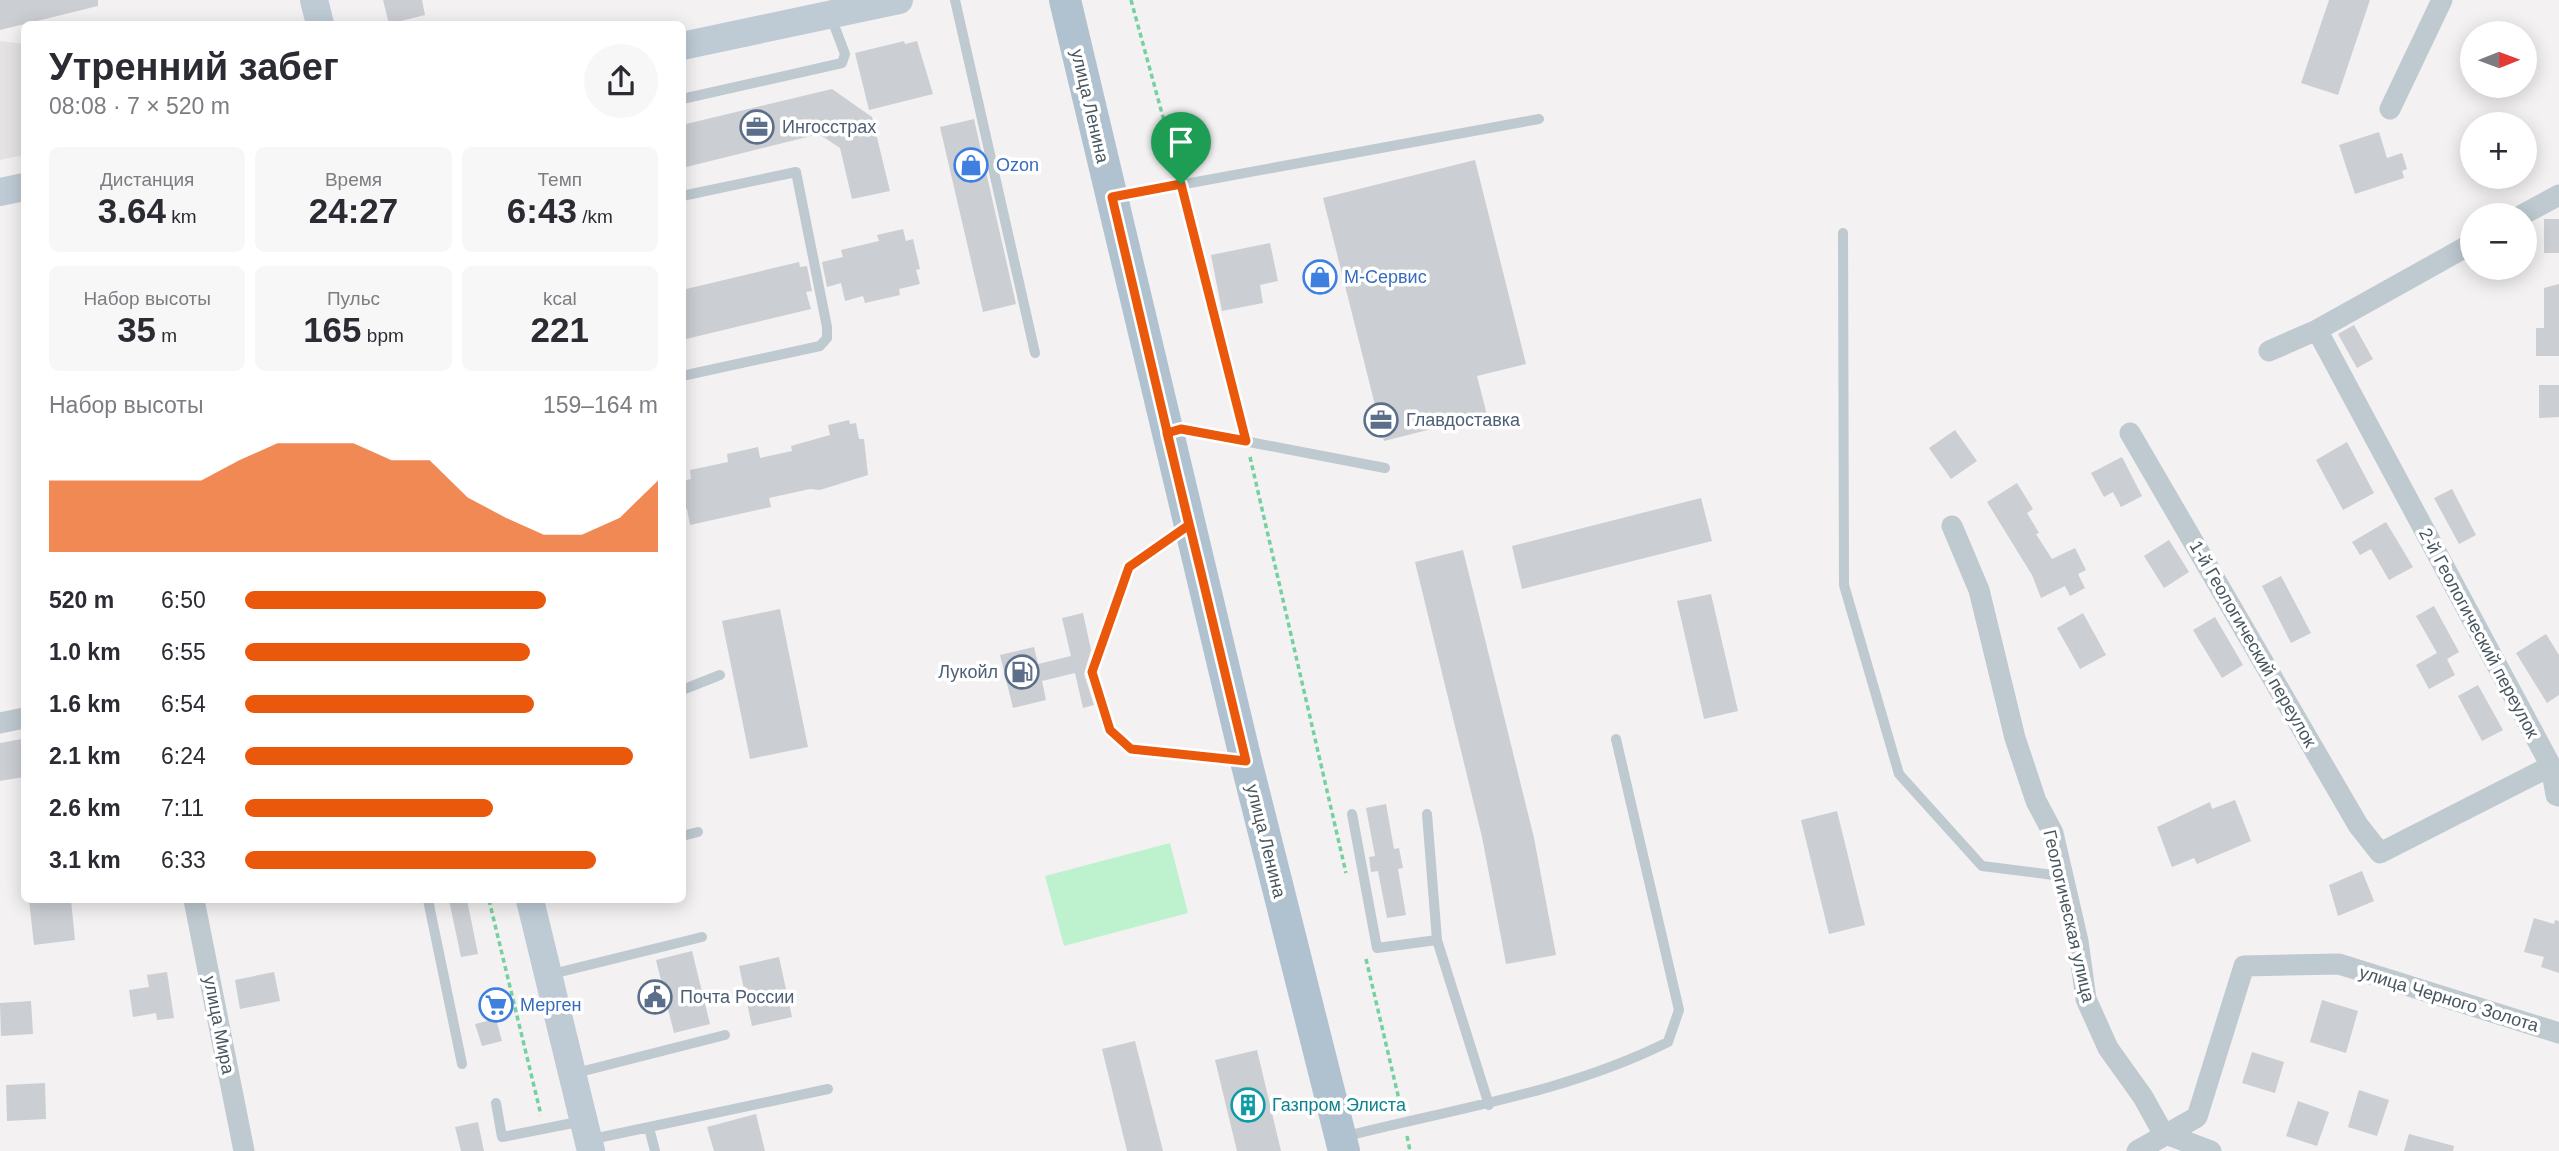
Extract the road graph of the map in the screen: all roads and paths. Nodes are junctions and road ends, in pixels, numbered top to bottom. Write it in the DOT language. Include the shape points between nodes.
graph roads {
  1 [pos="314,0"];
  2 [pos="899,0"];
  3 [pos="955,0"];
  4 [pos="1065,0"];
  5 [pos="1131,0"];
  6 [pos="2442,0"];
  7 [pos="830,15"];
  8 [pos="319,21"];
  9 [pos="686,45"];
  10 [pos="686,98"];
  11 [pos="2390,109"];
  12 [pos="1539,119"];
  13 [pos="1181,184"];
  14 [pos="21,188"];
  15 [pos="0,192"];
  16 [pos="686,195"];
  17 [pos="2559,195"];
  18 [pos="1112,197"];
  19 [pos="2537,207"];
  20 [pos="1843,233"];
  21 [pos="2460,250"];
  22 [pos="2316,330"];
  23 [pos="2269,351"];
  24 [pos="1035,353"];
  25 [pos="686,375"];
  26 [pos="1167,433"];
  27 [pos="2130,433"];
  28 [pos="1246,441"];
  29 [pos="1385,468"];
  30 [pos="1189,525"];
  31 [pos="1952,526"];
  32 [pos="720,675"];
  33 [pos="686,688"];
  34 [pos="21,719"];
  35 [pos="0,723"];
  36 [pos="1616,739"];
  37 [pos="1246,761"];
  38 [pos="2552,766"];
  39 [pos="2559,796"];
  40 [pos="1352,814"];
  41 [pos="1427,814"];
  42 [pos="698,832"];
  43 [pos="686,835"];
  44 [pos="1347,876"];
  45 [pos="2061,876"];
  46 [pos="195,903"];
  47 [pos="429,903"];
  48 [pos="490,903"];
  49 [pos="531,903"];
  50 [pos="702,937"];
  51 [pos="1437,940"];
  52 [pos="1366,958"];
  53 [pos="548,975"];
  54 [pos="2559,1033"];
  55 [pos="726,1035"];
  56 [pos="462,1064"];
  57 [pos="572,1074"];
  58 [pos="828,1089"];
  59 [pos="496,1103"];
  60 [pos="1489,1105"];
  61 [pos="1404,1121"];
  62 [pos="649,1128"];
  63 [pos="544,1129"];
  64 [pos="2163,1133"];
  65 [pos="587,1137"];
  66 [pos="1342,1144"];
  67 [pos="244,1151"];
  68 [pos="655,1151"];
  69 [pos="1410,1151"];
  70 [pos="2137,1151"];
  71 [pos="2211,1151"];
  1 -- 8 [label="main road"];
  2 -- 7 [label="main road"];
  3 -- 24 [label="lane"];
  4 -- 18 [label="main road, улица Ленина"];
  5 -- 13 [label="path"];
  6 -- 11 [label="street"];
  7 -- 9 [label="main road"];
  7 -- 10 [label="lane" via="845,54 842,63"];
  12 -- 13 [label="lane"];
  13 -- 18 [label="lane"];
  13 -- 28 [label="path"];
  14 -- 15 [label="main road"];
  16 -- 25 [label="lane" via="796,172 827,327 827,338 820,345"];
  17 -- 19 [label="street"];
  18 -- 26 [label="main road, улица Ленина"];
  20 -- 45 [label="lane" via="1843,585 1899,774 1982,866"];
  21 -- 22 [label="street"];
  22 -- 23 [label="street"];
  22 -- 38 [label="street, 2-й Геологический переулок"];
  26 -- 28 [label="lane" via="1181,429"];
  26 -- 30 [label="main road, улица Ленина"];
  27 -- 38 [label="street, 1-й Геологический переулок" via="2358,825 2380,853"];
  28 -- 29 [label="lane"];
  28 -- 44 [label="path"];
  30 -- 37 [label="main road, улица Ленина"];
  30 -- 37 [label="lane" via="1129,567 1092,672 1110,730 1131,749"];
  31 -- 45 [label="street, Геологическая улица" via="1979,590 2015,738 2036,801 2053,833"];
  32 -- 33 [label="lane"];
  34 -- 35 [label="street"];
  36 -- 60 [label="lane" via="1679,1010 1668,1042 1632,1060"];
  37 -- 66 [label="main road, улица Ленина"];
  38 -- 39 [label="street, 2-й Геологический переулок"];
  40 -- 51 [label="lane" via="1377,948"];
  41 -- 51 [label="lane"];
  42 -- 43 [label="lane"];
  45 -- 64 [label="street, Геологическая улица" via="2078,941 2086,999 2108,1048"];
  46 -- 67 [label="street, улица Мира"];
  47 -- 56 [label="lane"];
  48 -- 63 [label="path"];
  49 -- 53 [label="main road"];
  50 -- 53 [label="lane"];
  51 -- 60 [label="lane"];
  52 -- 61 [label="path"];
  53 -- 57 [label="main road"];
  54 -- 64 [label="street, улица Черного Золота" via="2339,964 2244,966 2197,1117"];
  55 -- 57 [label="lane"];
  57 -- 65 [label="main road"];
  58 -- 62 [label="lane"];
  59 -- 63 [label="lane" via="502,1138"];
  60 -- 61 [label="lane"];
  61 -- 66 [label="lane"];
  61 -- 69 [label="path"];
  62 -- 65 [label="lane"];
  62 -- 68 [label="lane"];
  63 -- 65 [label="lane"];
  64 -- 70 [label="street"];
  64 -- 71 [label="street"];
}
